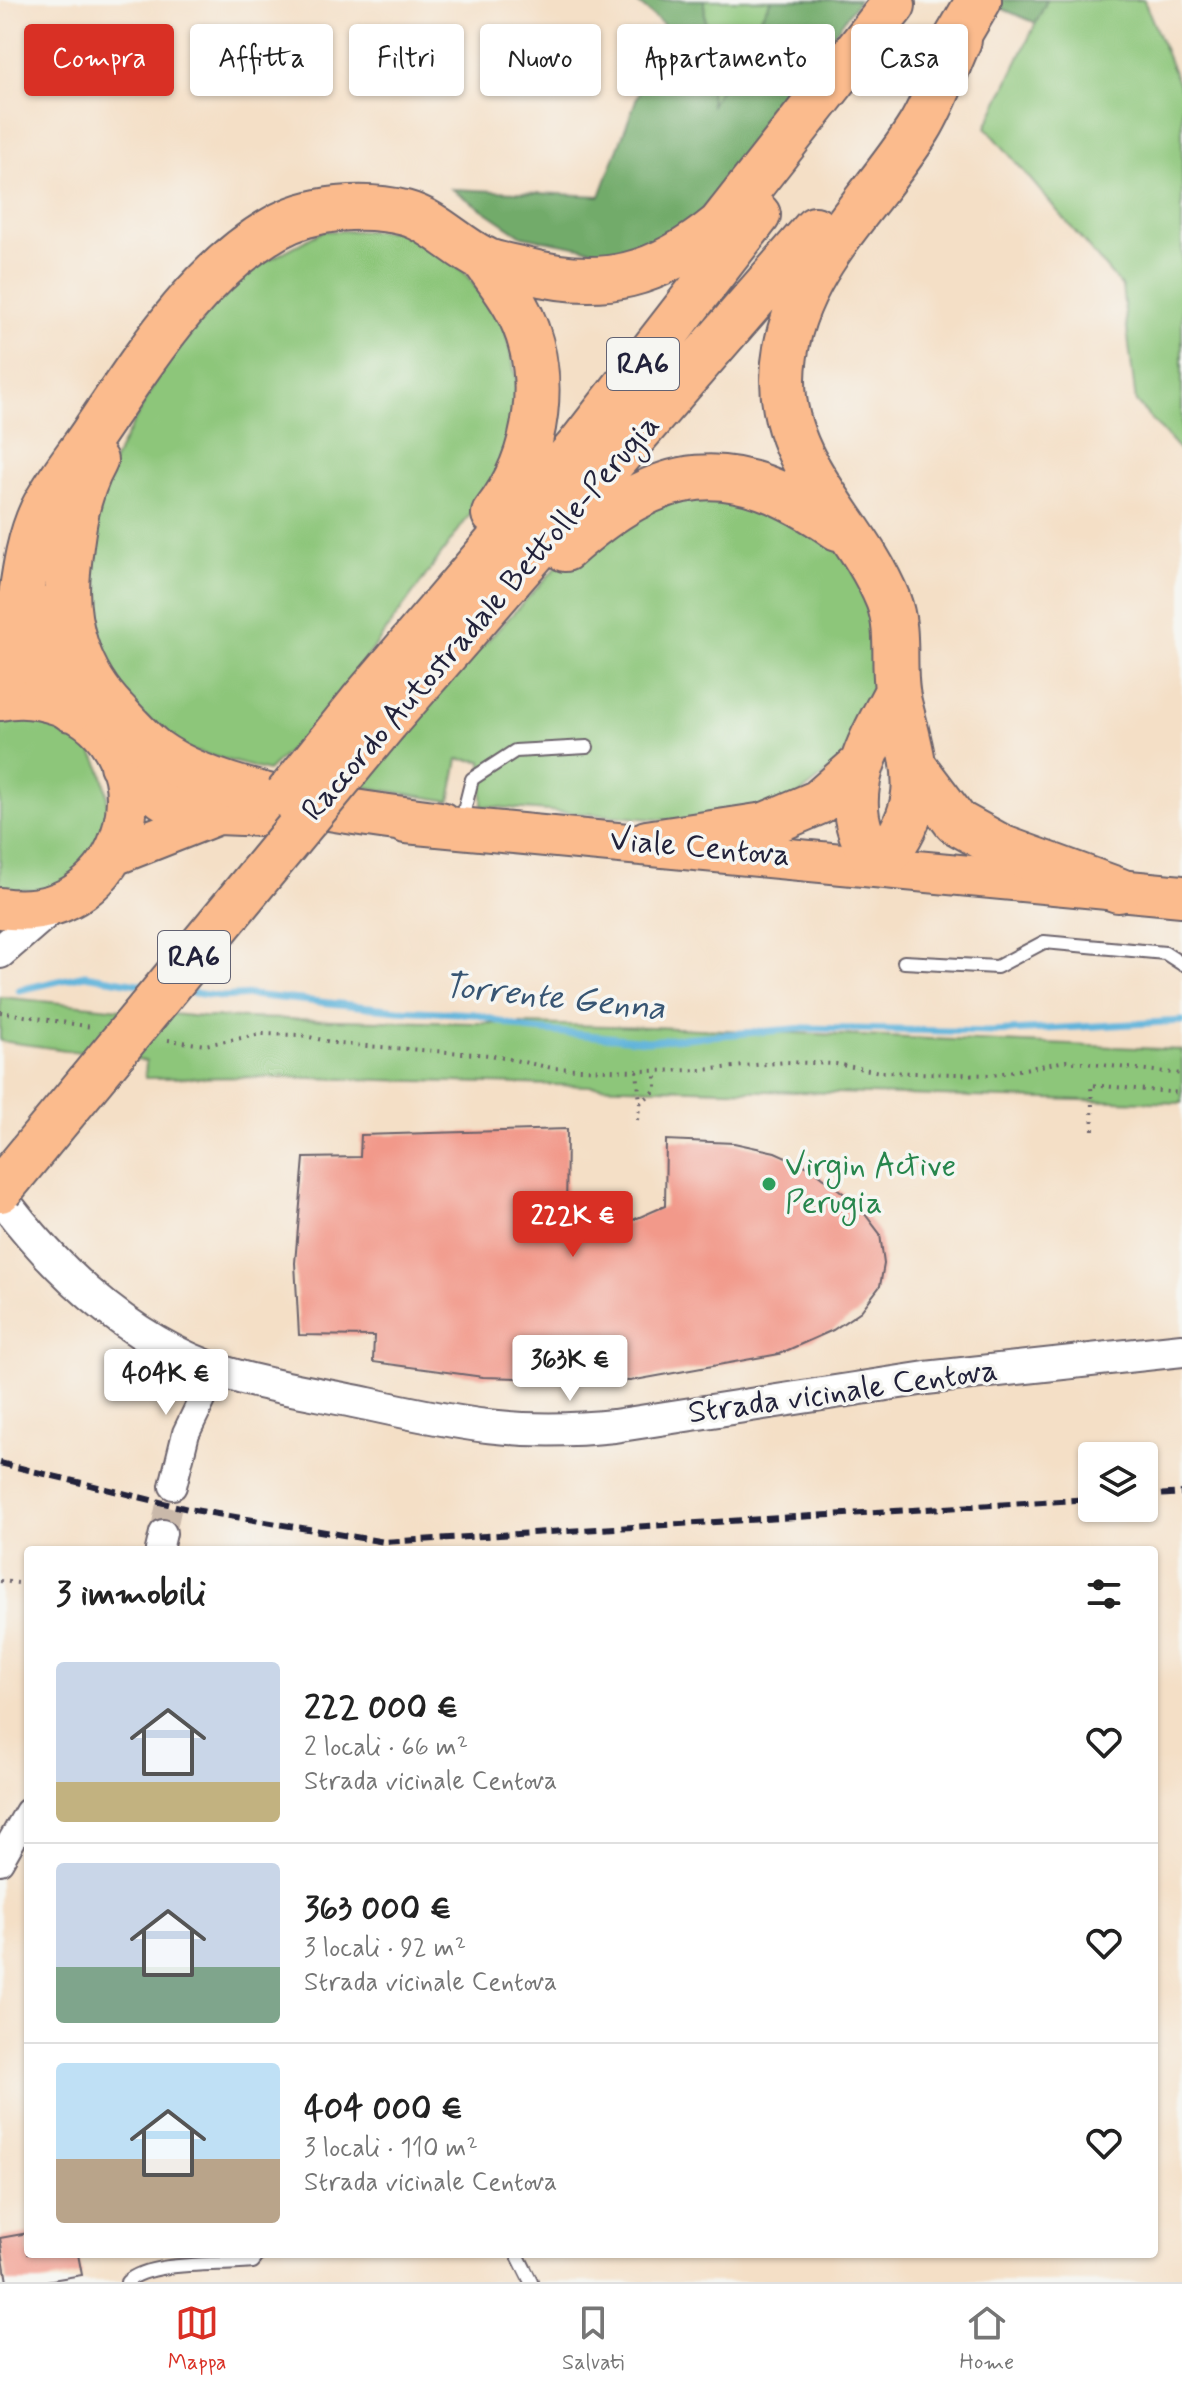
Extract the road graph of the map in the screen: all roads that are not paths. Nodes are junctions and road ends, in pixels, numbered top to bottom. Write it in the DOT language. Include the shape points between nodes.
graph roads {
  1 [pos="979,0"];
  2 [pos="894,2"];
  3 [pos="967,24"];
  4 [pos="918,96"];
  5 [pos="933,96"];
  6 [pos="484,259"];
  7 [pos="128,381"];
  8 [pos="850,537"];
  9 [pos="13,577"];
  10 [pos="0,681"];
  11 [pos="897,691"];
  12 [pos="0,700"];
  13 [pos="384,708"];
  14 [pos="71,709"];
  15 [pos="587,747"];
  16 [pos="120,765"];
  17 [pos="860,766"];
  18 [pos="916,769"];
  19 [pos="218,814"];
  20 [pos="450,825"];
  21 [pos="647,843"];
  22 [pos="114,855"];
  23 [pos="879,865"];
  24 [pos="1118,890"];
  25 [pos="1182,896"];
  26 [pos="53,906"];
  27 [pos="0,908"];
  28 [pos="0,952"];
  29 [pos="904,962"];
  30 [pos="1182,964"];
  31 [pos="0,1147"];
  32 [pos="0,1190"];
  33 [pos="0,1196"];
  34 [pos="1182,1350"];
  35 [pos="217,1369"];
  36 [pos="173,1486"];
  37 [pos="24,1819"];
  38 [pos="0,1861"];
  39 [pos="256,2258"];
  40 [pos="519,2258"];
  41 [pos="127,2282"];
  42 [pos="531,2282"];
  1 -- 3 [label="highway, Raccordo Autostradale Bettolle-Perugia / RA6"];
  2 -- 6 [label="highway, RA6" via="720,225 694,246 659,267 605,281 553,278"];
  2 -- 13 [label="highway, RA6" via="818,133"];
  4 -- 13 [label="highway, Raccordo Autostradale Bettolle-Perugia / RA6" via="779,273"];
  5 -- 8 [label="highway" via="919,127 802,293 789,334 783,379 790,428 798,453"];
  6 -- 7 [label="highway" via="406,213 356,207 291,221 249,244 216,274"];
  6 -- 13 [label="highway" via="516,307 528,339 536,414 528,456 501,505 394,638"];
  7 -- 9 [label="highway" via="42,512"];
  7 -- 20 [label="highway" via="112,431 84,481 66,591 68,623 99,694 154,750 236,787"];
  8 -- 11 [label="highway" via="889,602 898,645"];
  8 -- 13 [label="highway" via="804,504 764,485 726,477 683,480 648,490 594,523 555,557 452,664"];
  9 -- 10 [label="highway" via="11,657"];
  9 -- 14 [label="highway" via="31,619 44,672"];
  11 -- 17 [label="highway"];
  11 -- 18 [label="highway"];
  12 -- 14 [label="main road" via="42,699"];
  13 -- 31 [label="highway, RA6, bridge"];
  13 -- 32 [label="highway, Raccordo Autostradale Bettolle-Perugia / RA6, bridge"];
  14 -- 16 [label="main road" via="92,723"];
  15 -- 20 [label="lane" via="515,751 472,779"];
  16 -- 19 [label="main road" via="163,799"];
  16 -- 22 [label="main road" via="127,795 125,826"];
  17 -- 21 [label="highway" via="819,802 765,825"];
  17 -- 23 [label="highway" via="856,807 861,833"];
  18 -- 23 [label="highway" via="910,820"];
  18 -- 24 [label="highway" via="956,822 1003,848"];
  19 -- 20 [label="main road, Viale Centova"];
  19 -- 22 [label="main road"];
  20 -- 21 [label="main road, Viale Centova"];
  21 -- 23 [label="main road, Viale Centova"];
  22 -- 26 [label="main road" via="78,894"];
  23 -- 24 [label="main road, Viale Centova"];
  24 -- 25 [label="main road, Viale Centova"];
  26 -- 27 [label="main road"];
  26 -- 28 [label="street"];
  29 -- 30 [label="lane" via="997,967 1044,942 1165,953"];
  33 -- 35 [label="street, Strada vicinale Centova" via="37,1247 125,1323"];
  34 -- 35 [label="street, Strada vicinale Centova" via="926,1378 562,1432 474,1427"];
  35 -- 36 [label="street" via="186,1433"];
  37 -- 38 [label="street"];
  39 -- 41 [label="lane" via="210,2267 164,2266"];
  40 -- 42 [label="lane"];
}
